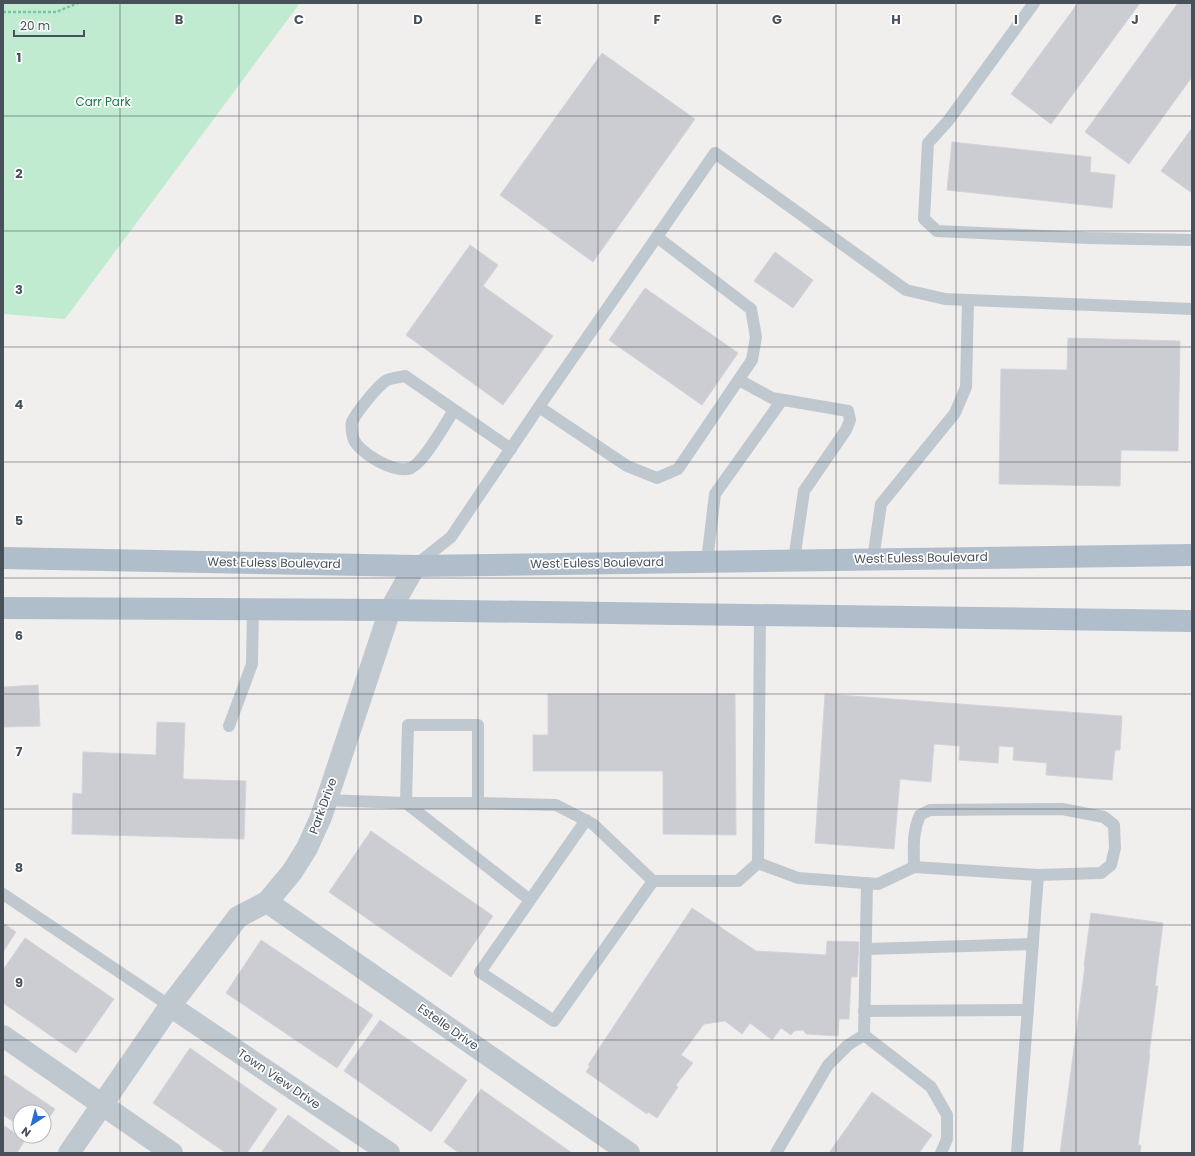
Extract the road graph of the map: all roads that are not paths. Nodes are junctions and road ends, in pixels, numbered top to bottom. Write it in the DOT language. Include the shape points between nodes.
graph roads {
  1 [pos="1034,3"];
  2 [pos="657,237"];
  3 [pos="1192,240"];
  4 [pos="968,300"];
  5 [pos="1192,309"];
  6 [pos="739,380"];
  7 [pos="782,400"];
  8 [pos="539,407"];
  9 [pos="454,410"];
  10 [pos="510,448"];
  11 [pos="1192,555"];
  12 [pos="3,558"];
  13 [pos="873,559"];
  14 [pos="794,560"];
  15 [pos="707,561"];
  16 [pos="415,566"];
  17 [pos="3,608"];
  18 [pos="253,609"];
  19 [pos="390,610"];
  20 [pos="760,615"];
  21 [pos="1192,621"];
  22 [pos="228,726"];
  23 [pos="326,800"];
  24 [pos="406,803"];
  25 [pos="478,803"];
  26 [pos="586,820"];
  27 [pos="758,863"];
  28 [pos="914,867"];
  29 [pos="1038,874"];
  30 [pos="653,881"];
  31 [pos="867,883"];
  32 [pos="3,894"];
  33 [pos="530,900"];
  34 [pos="267,902"];
  35 [pos="1033,944"];
  36 [pos="866,949"];
  37 [pos="170,1006"];
  38 [pos="1028,1010"];
  39 [pos="864,1011"];
  40 [pos="864,1035"];
  41 [pos="3,1036"];
  42 [pos="101,1105"];
  43 [pos="69,1153"];
  44 [pos="172,1153"];
  45 [pos="389,1153"];
  46 [pos="629,1153"];
  47 [pos="776,1153"];
  48 [pos="941,1153"];
  49 [pos="1016,1153"];
  1 -- 3 [label="lane" via="948,120 928,143 924,219 937,231"];
  2 -- 4 [label="lane" via="716,153 906,290 945,299"];
  2 -- 6 [label="lane" via="751,309 756,337 752,360"];
  2 -- 8 [label="lane"];
  4 -- 5 [label="lane"];
  4 -- 13 [label="lane" via="966,387 955,413 881,504"];
  6 -- 7 [label="lane" via="772,398"];
  6 -- 8 [label="lane" via="678,469 657,478 627,466"];
  7 -- 14 [label="lane" via="848,411 850,420 846,430 804,491"];
  7 -- 15 [label="lane" via="715,494"];
  8 -- 10 [label="lane"];
  9 -- 9 [label="lane" via="405,376 387,380 370,396 352,423 353,439 364,452 390,467 400,470 411,468 423,458"];
  9 -- 10 [label="lane"];
  10 -- 16 [label="lane" via="450,537"];
  11 -- 13 [label="main road, West Euless Boulevard"];
  12 -- 16 [label="main road, West Euless Boulevard"];
  13 -- 14 [label="main road, West Euless Boulevard"];
  14 -- 15 [label="main road, West Euless Boulevard"];
  15 -- 16 [label="main road, West Euless Boulevard"];
  16 -- 19 [label="street, Park Drive"];
  17 -- 18 [label="main road"];
  18 -- 19 [label="main road"];
  18 -- 22 [label="lane" via="252,664"];
  19 -- 20 [label="main road"];
  19 -- 23 [label="street, Park Drive"];
  20 -- 21 [label="main road"];
  20 -- 27 [label="lane"];
  23 -- 24 [label="lane"];
  23 -- 34 [label="street, Park Drive" via="307,848 292,872"];
  24 -- 25 [label="lane"];
  24 -- 25 [label="lane" via="408,725 478,725"];
  24 -- 33 [label="lane"];
  25 -- 26 [label="lane" via="556,805"];
  26 -- 30 [label="lane"];
  26 -- 33 [label="lane"];
  27 -- 30 [label="lane" via="738,881"];
  27 -- 31 [label="lane" via="798,878"];
  28 -- 29 [label="lane"];
  28 -- 29 [label="lane" via="915,826 920,815 930,810 1062,809 1104,817 1114,825 1115,848 1111,865 1101,873"];
  28 -- 31 [label="lane" via="878,884"];
  29 -- 35 [label="lane"];
  30 -- 33 [label="lane" via="554,1021 480,972"];
  31 -- 36 [label="lane"];
  32 -- 37 [label="lane"];
  34 -- 37 [label="street, Park Drive" via="238,917"];
  34 -- 46 [label="street, Estelle Drive"];
  35 -- 36 [label="lane"];
  35 -- 38 [label="lane"];
  36 -- 39 [label="lane"];
  37 -- 42 [label="street, Park Drive"];
  37 -- 45 [label="street, Town View Drive"];
  38 -- 39 [label="lane"];
  38 -- 49 [label="lane"];
  39 -- 40 [label="lane"];
  40 -- 47 [label="lane" via="848,1045 828,1065"];
  40 -- 48 [label="lane" via="932,1087 947,1115 947,1139"];
  41 -- 42 [label="street"];
  42 -- 43 [label="street, Park Drive"];
  42 -- 44 [label="street"];
}
